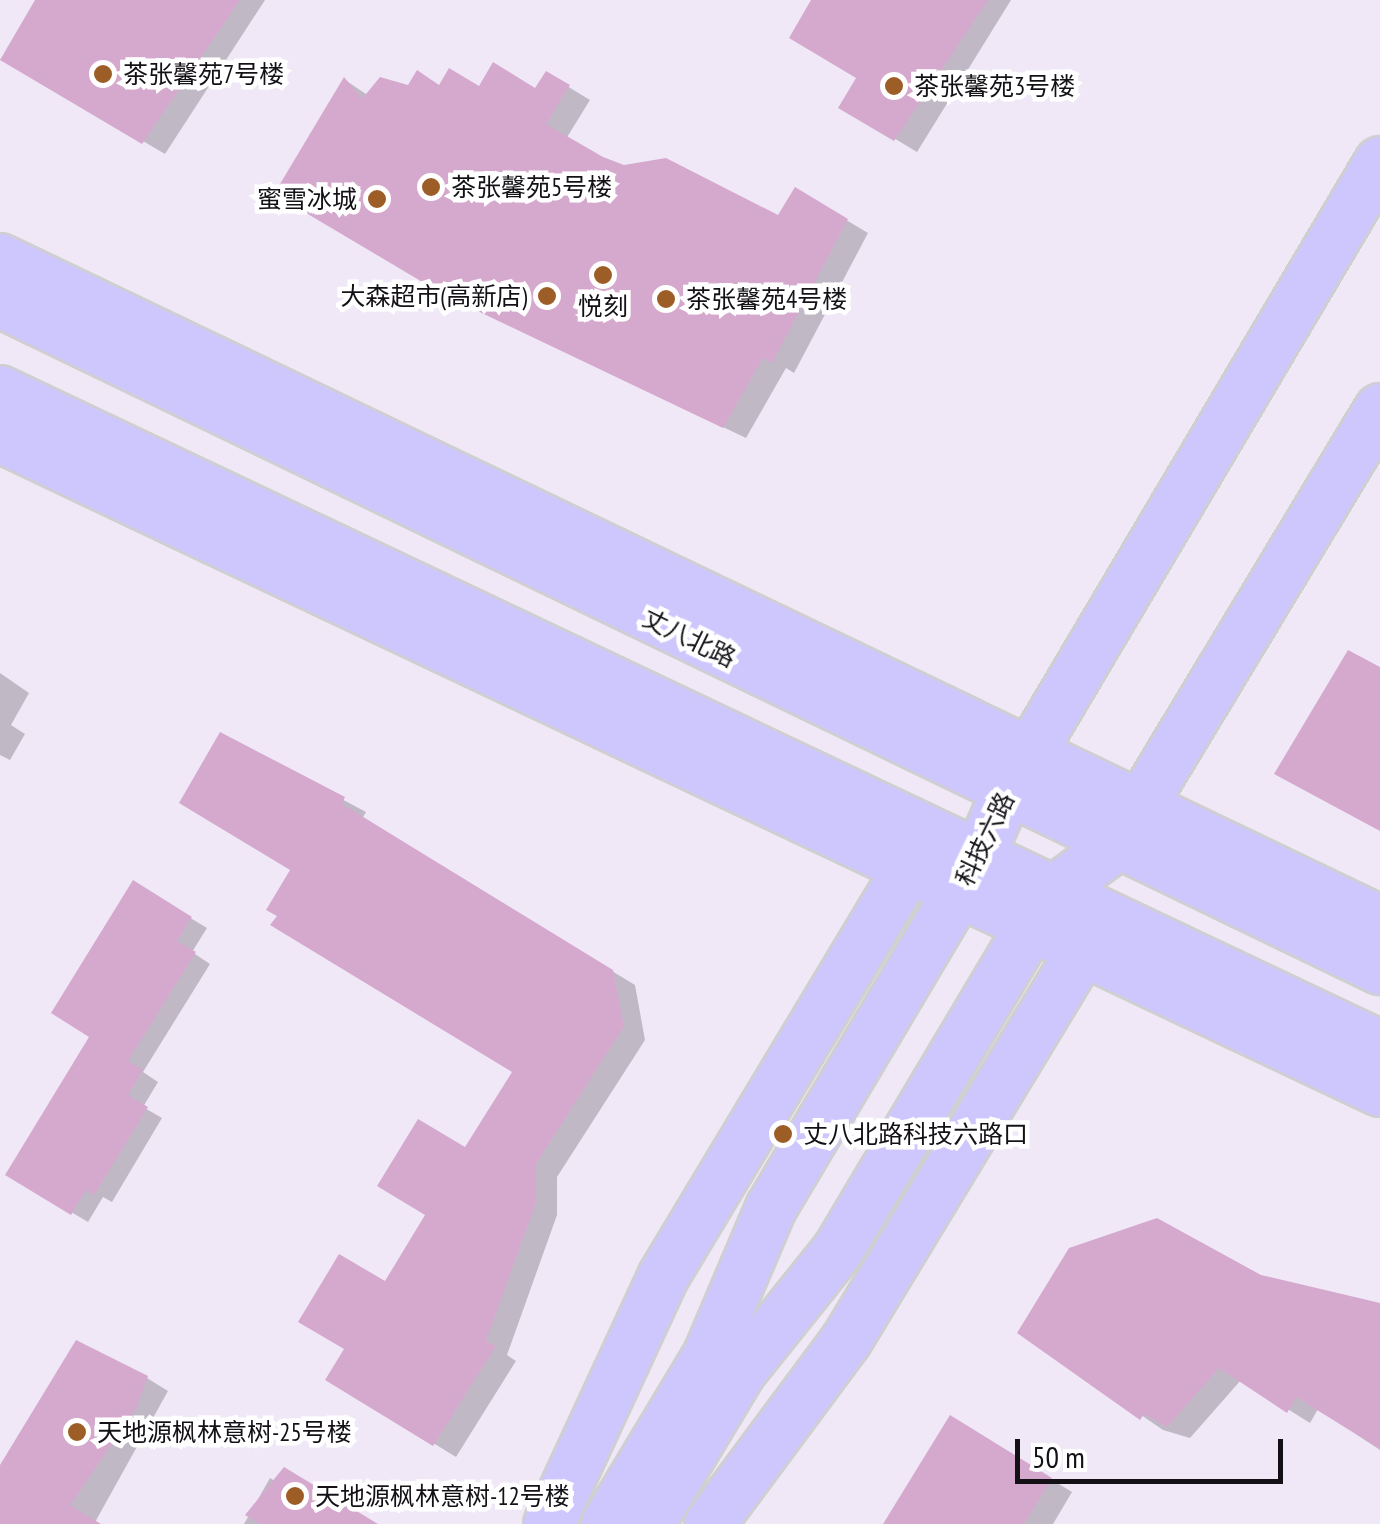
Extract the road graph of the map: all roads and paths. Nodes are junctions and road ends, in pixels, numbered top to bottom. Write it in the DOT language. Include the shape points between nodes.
graph roads {
  1 [pos="1380,162"];
  2 [pos="0,259"];
  3 [pos="0,302"];
  4 [pos="0,391"];
  5 [pos="1380,409"];
  6 [pos="0,437"];
  7 [pos="1018,773"];
  8 [pos="1128,826"];
  9 [pos="909,868"];
  10 [pos="968,876"];
  11 [pos="1040,910"];
  12 [pos="1380,921"];
  13 [pos="1082,951"];
  14 [pos="1380,970"];
  15 [pos="1380,1046"];
  16 [pos="1380,1090"];
  17 [pos="548,1524"];
  18 [pos="608,1524"];
  19 [pos="649,1524"];
  20 [pos="710,1524"];
  1 -- 7 [label="main road, 科技六路"];
  2 -- 7 [label="main road"];
  3 -- 7 [label="main road, 丈八北路"];
  4 -- 10 [label="main road"];
  5 -- 8 [label="main road"];
  6 -- 9 [label="main road"];
  7 -- 8 [label="main road"];
  7 -- 10 [label="main road, 科技六路"];
  8 -- 11 [label="main road"];
  8 -- 12 [label="main road"];
  8 -- 14 [label="main road"];
  9 -- 10 [label="main road"];
  9 -- 17 [label="main road" via="663,1278"];
  10 -- 11 [label="main road"];
  10 -- 18 [label="main road, 科技六路" via="772,1208 709,1354"];
  11 -- 13 [label="main road"];
  11 -- 15 [label="main road"];
  11 -- 19 [label="main road" via="838,1250 740,1371"];
  13 -- 16 [label="main road"];
  13 -- 20 [label="main road" via="846,1341"];
}
